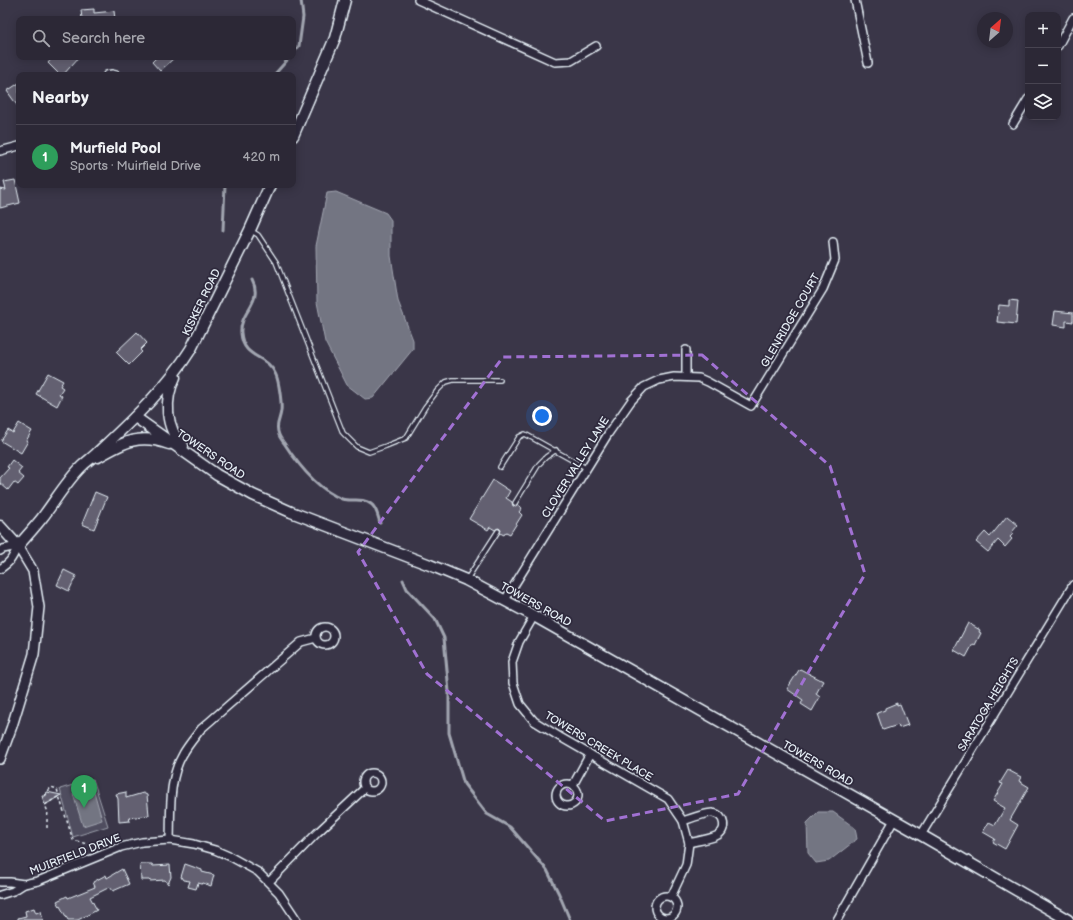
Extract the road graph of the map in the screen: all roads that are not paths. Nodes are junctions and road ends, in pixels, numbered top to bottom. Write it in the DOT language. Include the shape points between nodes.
graph roads {
  1 [pos="345,0"];
  2 [pos="418,0"];
  3 [pos="855,0"];
  4 [pos="1073,18"];
  5 [pos="1061,40"];
  6 [pos="596,46"];
  7 [pos="868,63"];
  8 [pos="1025,103"];
  9 [pos="1013,124"];
  10 [pos="296,129"];
  11 [pos="16,147"];
  12 [pos="0,151"];
  13 [pos="269,188"];
  14 [pos="250,230"];
  15 [pos="833,242"];
  16 [pos="686,350"];
  17 [pos="181,365"];
  18 [pos="686,377"];
  19 [pos="500,380"];
  20 [pos="751,406"];
  21 [pos="135,417"];
  22 [pos="179,448"];
  23 [pos="556,450"];
  24 [pos="197,460"];
  25 [pos="81,467"];
  26 [pos="500,467"];
  27 [pos="586,468"];
  28 [pos="515,504"];
  29 [pos="0,526"];
  30 [pos="498,532"];
  31 [pos="18,546"];
  32 [pos="0,551"];
  33 [pos="0,569"];
  34 [pos="466,580"];
  35 [pos="1073,585"];
  36 [pos="505,600"];
  37 [pos="534,616"];
  38 [pos="316,638"];
  39 [pos="590,754"];
  40 [pos="0,759"];
  41 [pos="573,785"];
  42 [pos="365,788"];
  43 [pos="894,820"];
  44 [pos="683,821"];
  45 [pos="921,835"];
  46 [pos="170,840"];
  47 [pos="689,843"];
  48 [pos="0,882"];
  49 [pos="269,882"];
  50 [pos="24,884"];
  51 [pos="0,895"];
  52 [pos="671,897"];
  53 [pos="297,920"];
  54 [pos="837,920"];
  55 [pos="1068,920"];
  1 -- 10 [label="main road" via="335,38"];
  2 -- 6 [label="street" via="555,62 571,61"];
  3 -- 7 [label="street"];
  4 -- 5 [label="street"];
  8 -- 9 [label="street"];
  11 -- 12 [label="street"];
  13 -- 14 [label="main road, KISKER ROAD"];
  14 -- 17 [label="main road, KISKER ROAD"];
  14 -- 19 [label="lane" via="258,235 276,262 343,433 357,447 369,452 406,438 425,407 446,382"];
  15 -- 20 [label="street, GLENRIDGE COURT" via="835,260 823,289"];
  16 -- 18 [label="street"];
  17 -- 21 [label="main road, KISKER ROAD"];
  17 -- 24 [label="main road" via="170,391 169,424 180,444"];
  18 -- 20 [label="street, CLOVER VALLEY LANE" via="708,382"];
  18 -- 27 [label="street, CLOVER VALLEY LANE" via="674,376 644,387 631,401"];
  21 -- 22 [label="main road, TOWERS ROAD"];
  21 -- 25 [label="main road"];
  22 -- 24 [label="main road, TOWERS ROAD"];
  22 -- 25 [label="main road" via="148,439 130,440"];
  23 -- 26 [label="lane" via="525,434 519,437"];
  23 -- 27 [label="lane"];
  23 -- 28 [label="lane" via="539,464"];
  24 -- 34 [label="main road, TOWERS ROAD" via="217,475 253,495 291,512"];
  25 -- 31 [label="main road"];
  27 -- 36 [label="street, CLOVER VALLEY LANE"];
  29 -- 31 [label="main road"];
  30 -- 34 [label="lane"];
  31 -- 32 [label="street"];
  31 -- 33 [label="street" via="9,563"];
  31 -- 40 [label="street" via="33,571 39,607 34,654"];
  34 -- 36 [label="main road, TOWERS ROAD"];
  35 -- 45 [label="street, SARATOGA HEIGHTS"];
  36 -- 37 [label="main road, TOWERS ROAD"];
  37 -- 39 [label="street, TOWERS CREEK PLACE" via="519,642 512,662 513,683 520,704 534,721"];
  37 -- 43 [label="main road, TOWERS ROAD"];
  38 -- 46 [label="street" via="301,642 201,729 191,741 182,755 174,779"];
  39 -- 41 [label="street"];
  39 -- 44 [label="street, TOWERS CREEK PLACE" via="668,799"];
  42 -- 49 [label="street" via="317,832"];
  43 -- 45 [label="main road, TOWERS ROAD"];
  43 -- 54 [label="street"];
  44 -- 47 [label="street, TOWERS CREEK PLACE"];
  44 -- 47 [label="street" via="714,813 721,816 724,822 724,828 718,835"];
  45 -- 55 [label="main road, TOWERS ROAD"];
  46 -- 49 [label="street, MUIRFIELD DRIVE" via="194,844 232,856"];
  46 -- 50 [label="street, MUIRFIELD DRIVE" via="121,847 38,881"];
  47 -- 52 [label="street, TOWERS CREEK PLACE" via="686,865"];
  48 -- 50 [label="street, MUIRFIELD DRIVE"];
  49 -- 53 [label="street, MUIRFIELD DRIVE" via="280,893"];
  50 -- 51 [label="street, MUIRFIELD DRIVE"];
}
